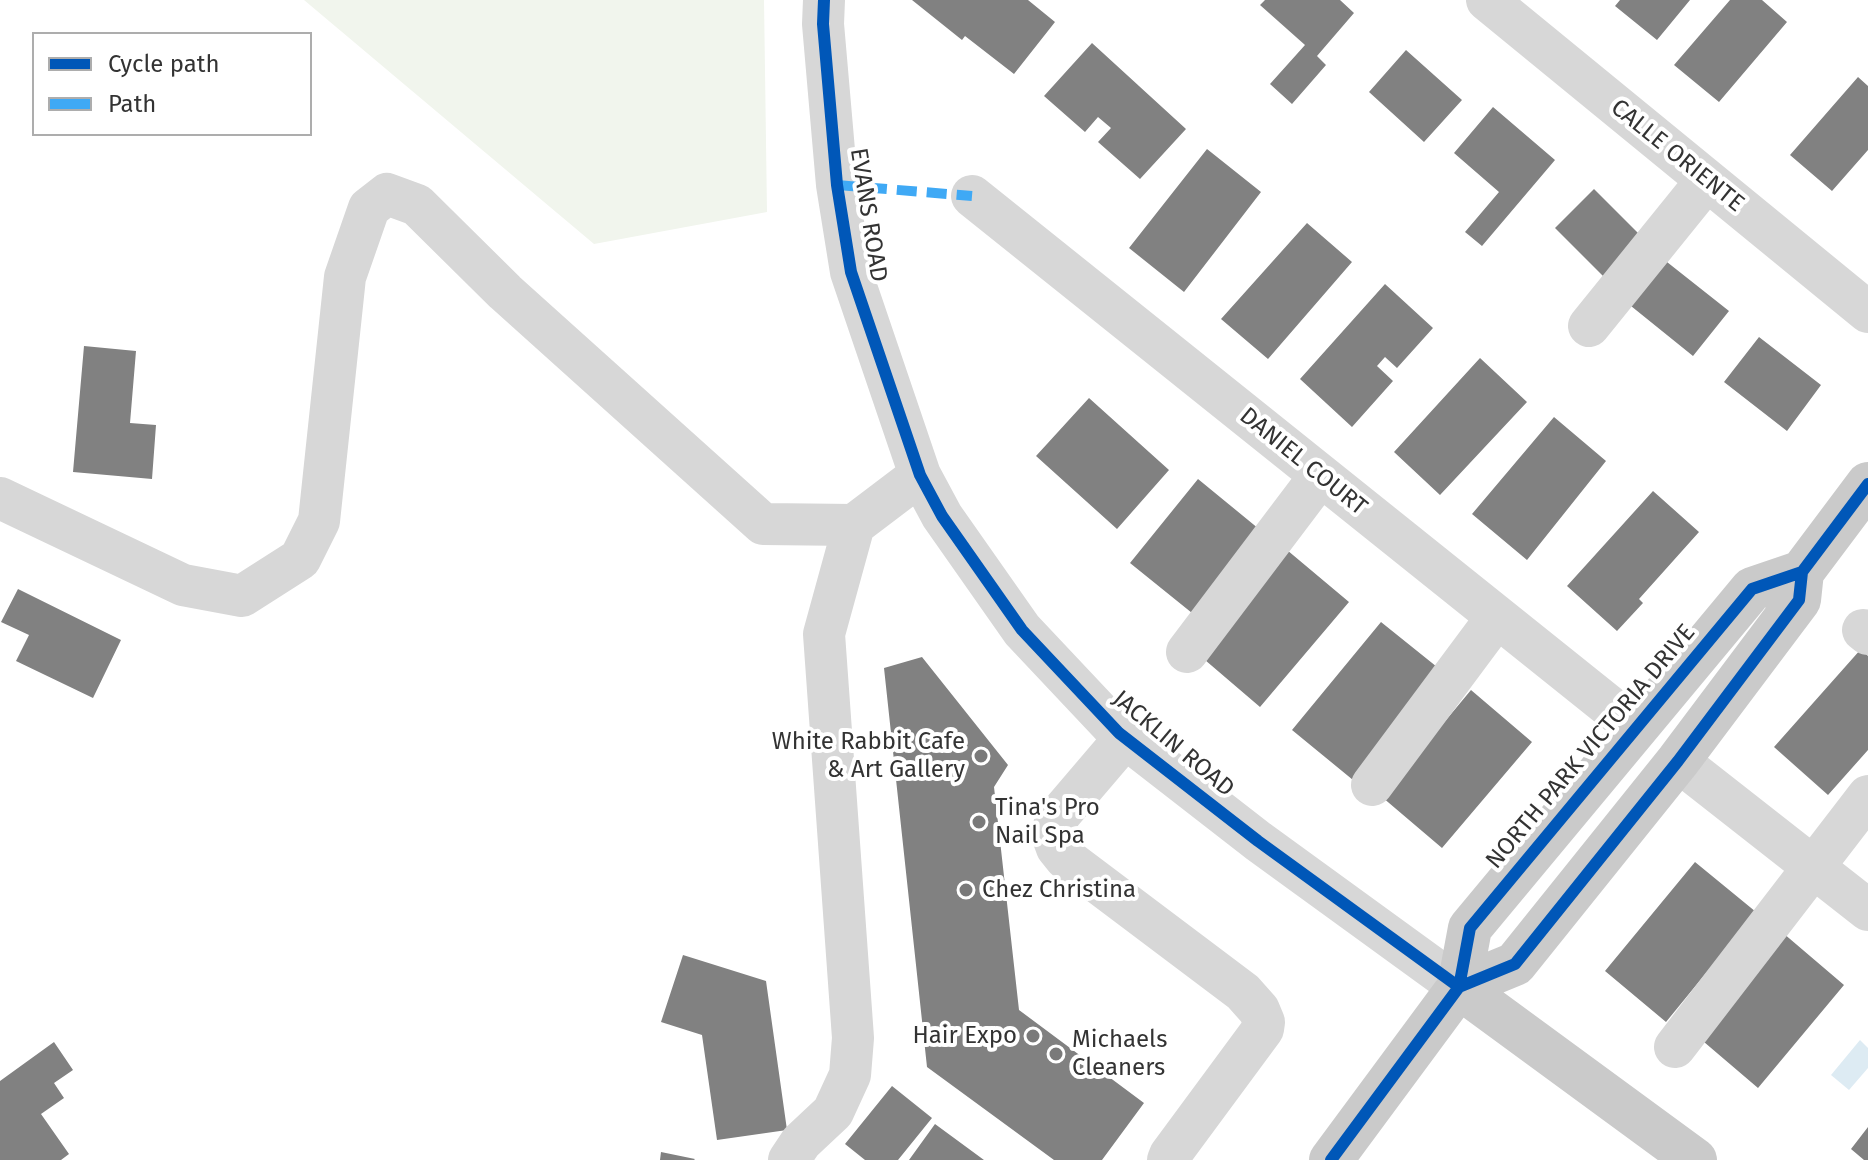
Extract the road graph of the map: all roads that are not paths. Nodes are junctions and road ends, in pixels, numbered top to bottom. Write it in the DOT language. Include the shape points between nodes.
graph roads {
  1 [pos="824,0"];
  2 [pos="1487,0"];
  3 [pos="1707,180"];
  4 [pos="972,196"];
  5 [pos="1868,312"];
  6 [pos="1589,326"];
  7 [pos="920,475"];
  8 [pos="1320,476"];
  9 [pos="1868,484"];
  10 [pos="0,498"];
  11 [pos="854,525"];
  12 [pos="1802,572"];
  13 [pos="1497,617"];
  14 [pos="1187,652"];
  15 [pos="1635,727"];
  16 [pos="1125,738"];
  17 [pos="1678,761"];
  18 [pos="1372,785"];
  19 [pos="1868,796"];
  20 [pos="1812,867"];
  21 [pos="1868,910"];
  22 [pos="1459,987"];
  23 [pos="1675,1047"];
  24 [pos="789,1160"];
  25 [pos="1168,1160"];
  26 [pos="1331,1160"];
  27 [pos="1695,1160"];
  1 -- 7 [label="street, EVANS ROAD" via="837,185 851,272"];
  2 -- 3 [label="street, CALLE ORIENTE"];
  3 -- 5 [label="street, CALLE ORIENTE"];
  3 -- 6 [label="street"];
  4 -- 8 [label="street, DANIEL COURT"];
  7 -- 11 [label="street"];
  7 -- 16 [label="street, JACKLIN ROAD" via="942,516 1022,630"];
  8 -- 13 [label="street, DANIEL COURT"];
  8 -- 14 [label="street"];
  9 -- 12 [label="main road"];
  10 -- 11 [label="street" via="197,588 242,596 300,559 319,521 345,277 369,208 387,194 417,205 505,292 763,524"];
  11 -- 24 [label="street" via="824,634 853,1038 850,1075 833,1112"];
  12 -- 15 [label="main road, NORTH PARK VICTORIA DRIVE" via="1752,589"];
  12 -- 17 [label="main road" via="1799,600"];
  13 -- 15 [label="street, DANIEL COURT"];
  13 -- 18 [label="street"];
  15 -- 22 [label="main road, NORTH PARK VICTORIA DRIVE" via="1470,928"];
  16 -- 22 [label="street, JACKLIN ROAD"];
  16 -- 25 [label="street" via="1061,813 1054,826 1057,848 1243,992 1264,1022"];
  17 -- 20 [label="street"];
  17 -- 22 [label="main road" via="1515,964"];
  19 -- 20 [label="street"];
  20 -- 21 [label="street"];
  20 -- 23 [label="street"];
  22 -- 26 [label="main road, NORTH PARK VICTORIA DRIVE"];
  22 -- 27 [label="main road, JACKLIN ROAD"];
}
